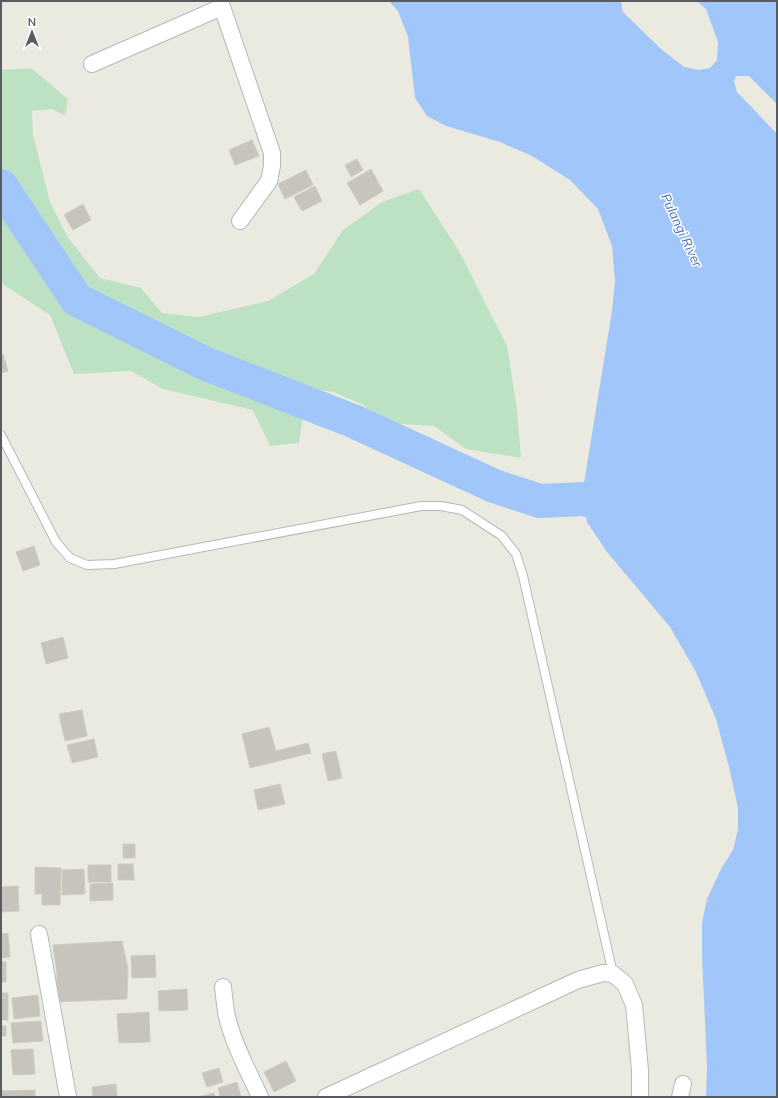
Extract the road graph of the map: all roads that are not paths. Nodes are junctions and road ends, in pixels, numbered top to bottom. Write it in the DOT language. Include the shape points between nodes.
graph roads {
  1 [pos="221,4"];
  2 [pos="92,64"];
  3 [pos="240,221"];
  4 [pos="1,435"];
  5 [pos="39,934"];
  6 [pos="613,974"];
  7 [pos="223,987"];
  8 [pos="68,1097"];
  9 [pos="260,1097"];
  10 [pos="326,1097"];
  11 [pos="640,1097"];
  1 -- 2 [label="street"];
  1 -- 3 [label="street" via="272,153 269,181"];
  4 -- 6 [label="lane" via="56,542 70,558 87,565 114,564 421,506 462,510 502,536 516,554 523,576"];
  5 -- 8 [label="street"];
  6 -- 10 [label="street" via="602,973 578,980"];
  6 -- 11 [label="street" via="625,984 634,1005"];
  7 -- 9 [label="street" via="226,1013"];
}
